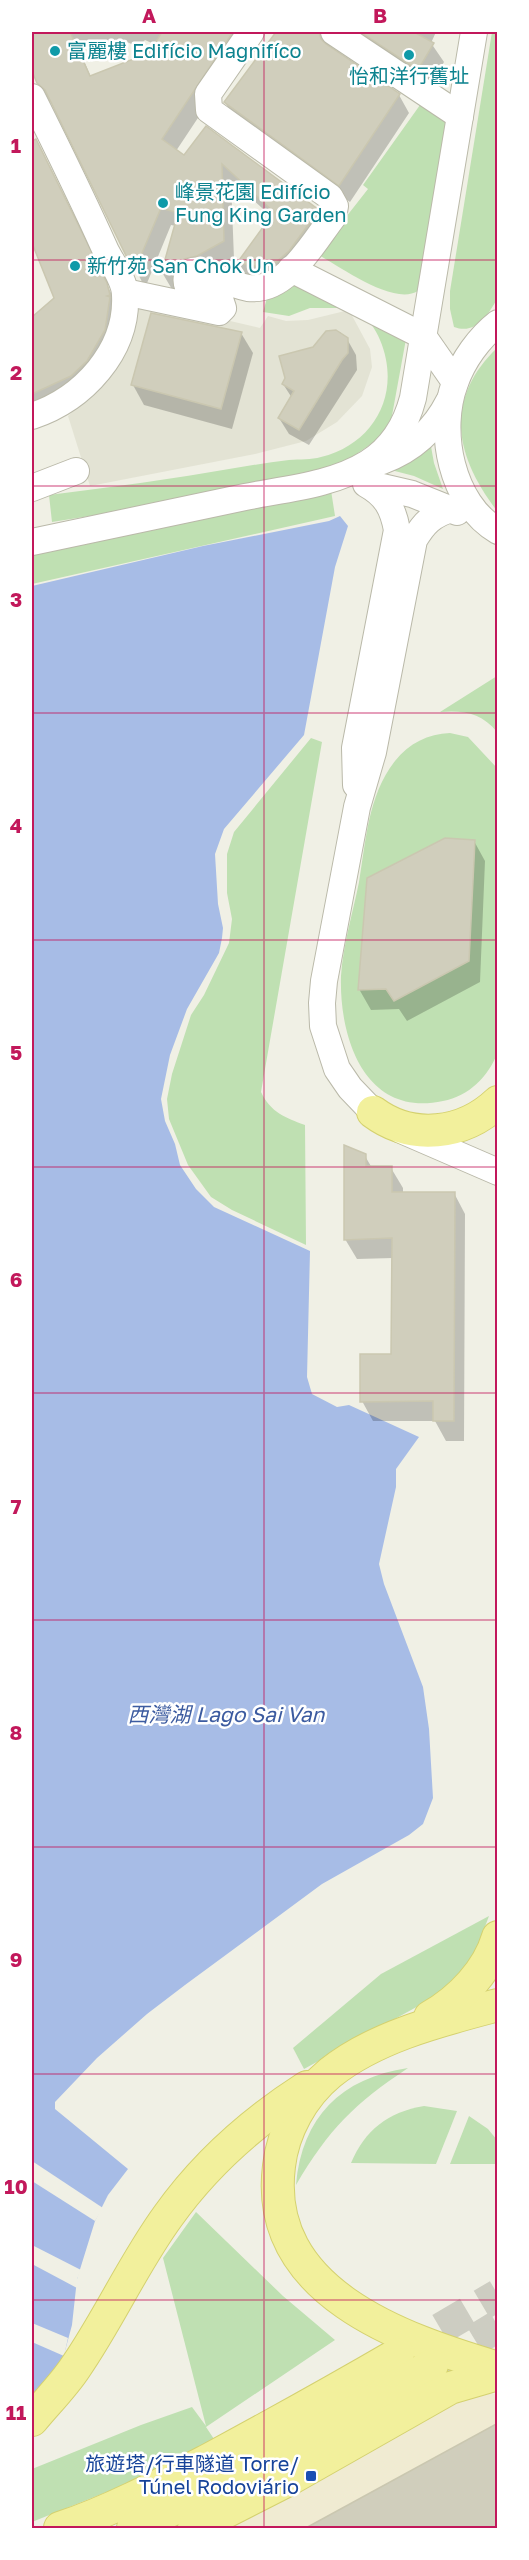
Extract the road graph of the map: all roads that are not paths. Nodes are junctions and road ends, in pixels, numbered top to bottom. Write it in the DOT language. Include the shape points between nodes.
graph roads {
  1 [pos="251,32"];
  2 [pos="334,32"];
  3 [pos="474,32"];
  4 [pos="32,97"];
  5 [pos="460,116"];
  6 [pos="291,269"];
  7 [pos="125,292"];
  8 [pos="498,323"];
  9 [pos="423,336"];
  10 [pos="453,389"];
  11 [pos="32,416"];
  12 [pos="76,471"];
  13 [pos="357,478"];
  14 [pos="32,488"];
  15 [pos="451,509"];
  16 [pos="494,529"];
  17 [pos="32,542"];
  18 [pos="357,807"];
  19 [pos="498,1102"];
  20 [pos="373,1112"];
  21 [pos="498,1172"];
  22 [pos="498,1937"];
  23 [pos="498,2005"];
  24 [pos="396,2037"];
  25 [pos="329,2074"];
  26 [pos="398,2354"];
  27 [pos="432,2366"];
  28 [pos="498,2368"];
  29 [pos="498,2374"];
  30 [pos="32,2420"];
  31 [pos="60,2529"];
  32 [pos="133,2529"];
  33 [pos="194,2529"];
  1 -- 6 [label="street" via="208,94 207,105 212,114 333,201 333,217"];
  2 -- 5 [label="street"];
  3 -- 5 [label="street"];
  4 -- 7 [label="street"];
  5 -- 9 [label="street"];
  6 -- 7 [label="street" via="273,286 260,289 246,288 200,271 191,272 186,280 188,287 220,300 222,310 216,313"];
  6 -- 9 [label="street"];
  7 -- 11 [label="street" via="119,333 100,369 70,397"];
  8 -- 10 [label="street" via="467,359"];
  9 -- 10 [label="street"];
  9 -- 13 [label="street" via="413,398 402,428 382,453 362,466"];
  10 -- 13 [label="street" via="432,427 412,446"];
  10 -- 16 [label="street" via="448,425 458,481 469,503"];
  12 -- 14 [label="street"];
  13 -- 15 [label="street"];
  13 -- 17 [label="street" via="315,483"];
  13 -- 18 [label="street" via="386,498 397,530 355,748"];
  15 -- 16 [label="street"];
  15 -- 18 [label="street" via="435,514 422,525 414,540 373,752"];
  18 -- 20 [label="street" via="324,981 322,1015 338,1069"];
  19 -- 20 [label="main road" via="473,1120 437,1131 399,1126"];
  20 -- 21 [label="street" via="401,1130"];
  22 -- 24 [label="main road" via="489,1958 457,1998"];
  23 -- 24 [label="main road"];
  24 -- 25 [label="main road"];
  25 -- 28 [label="main road" via="297,2111 280,2156 278,2205 286,2236 305,2266 336,2297 392,2329"];
  25 -- 30 [label="main road" via="287,2100 203,2172 168,2215 75,2369"];
  26 -- 31 [label="main road" via="172,2479"];
  27 -- 32 [label="main road" via="313,2436"];
  29 -- 33 [label="main road" via="450,2388"];
}
